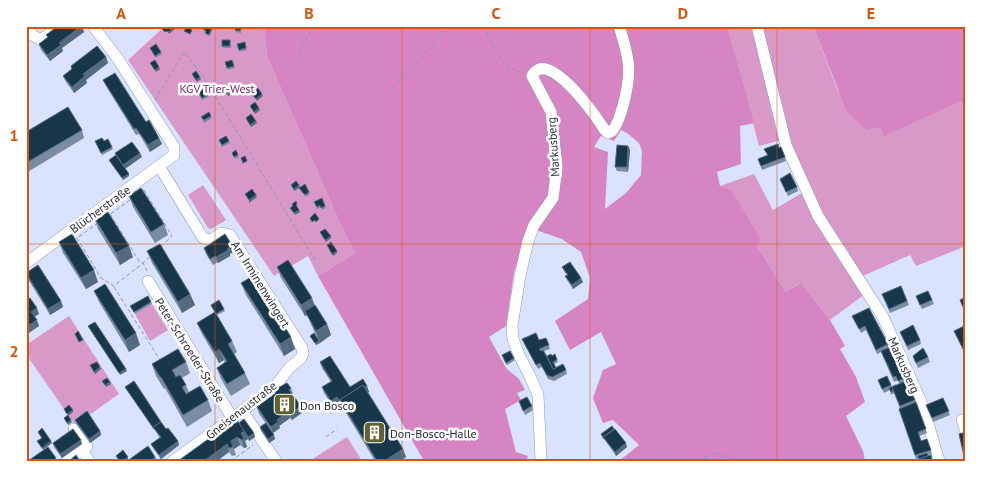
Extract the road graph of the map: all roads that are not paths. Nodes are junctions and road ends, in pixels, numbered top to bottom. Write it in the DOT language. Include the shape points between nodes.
graph roads {
  1 [pos="27,26"];
  2 [pos="60,26"];
  3 [pos="93,26"];
  4 [pos="619,26"];
  5 [pos="757,26"];
  6 [pos="159,166"];
  7 [pos="26,263"];
  8 [pos="148,281"];
  9 [pos="303,353"];
  10 [pos="243,412"];
  11 [pos="233,419"];
  12 [pos="74,429"];
  13 [pos="82,450"];
  14 [pos="67,461"];
  15 [pos="89,461"];
  16 [pos="173,461"];
  17 [pos="276,461"];
  18 [pos="541,461"];
  19 [pos="939,461"];
  1 -- 2 [label="street" via="32,35 41,40"];
  3 -- 6 [label="street, Blücherstraße" via="174,147 174,155"];
  4 -- 18 [label="street, Markusberg" via="628,53 630,77 612,131 608,133 604,129 565,80 549,69 539,69 532,76 551,112 556,167 553,198 534,225 528,240 512,326 519,355 538,395"];
  5 -- 19 [label="street, Markusberg" via="793,162 818,216 883,317 923,406"];
  6 -- 7 [label="street, Blücherstraße"];
  6 -- 9 [label="street, Am Irminenwingert" via="203,238 211,240 222,233 230,235"];
  8 -- 11 [label="street, Peter-Schroeder-Straße"];
  9 -- 10 [label="street, Gneisenaustraße" via="274,388"];
  10 -- 11 [label="street, Gneisenaustraße"];
  10 -- 17 [label="street"];
  11 -- 16 [label="street, Gneisenaustraße"];
  12 -- 13 [label="street" via="87,446"];
  13 -- 14 [label="street"];
  13 -- 15 [label="street"];
}
